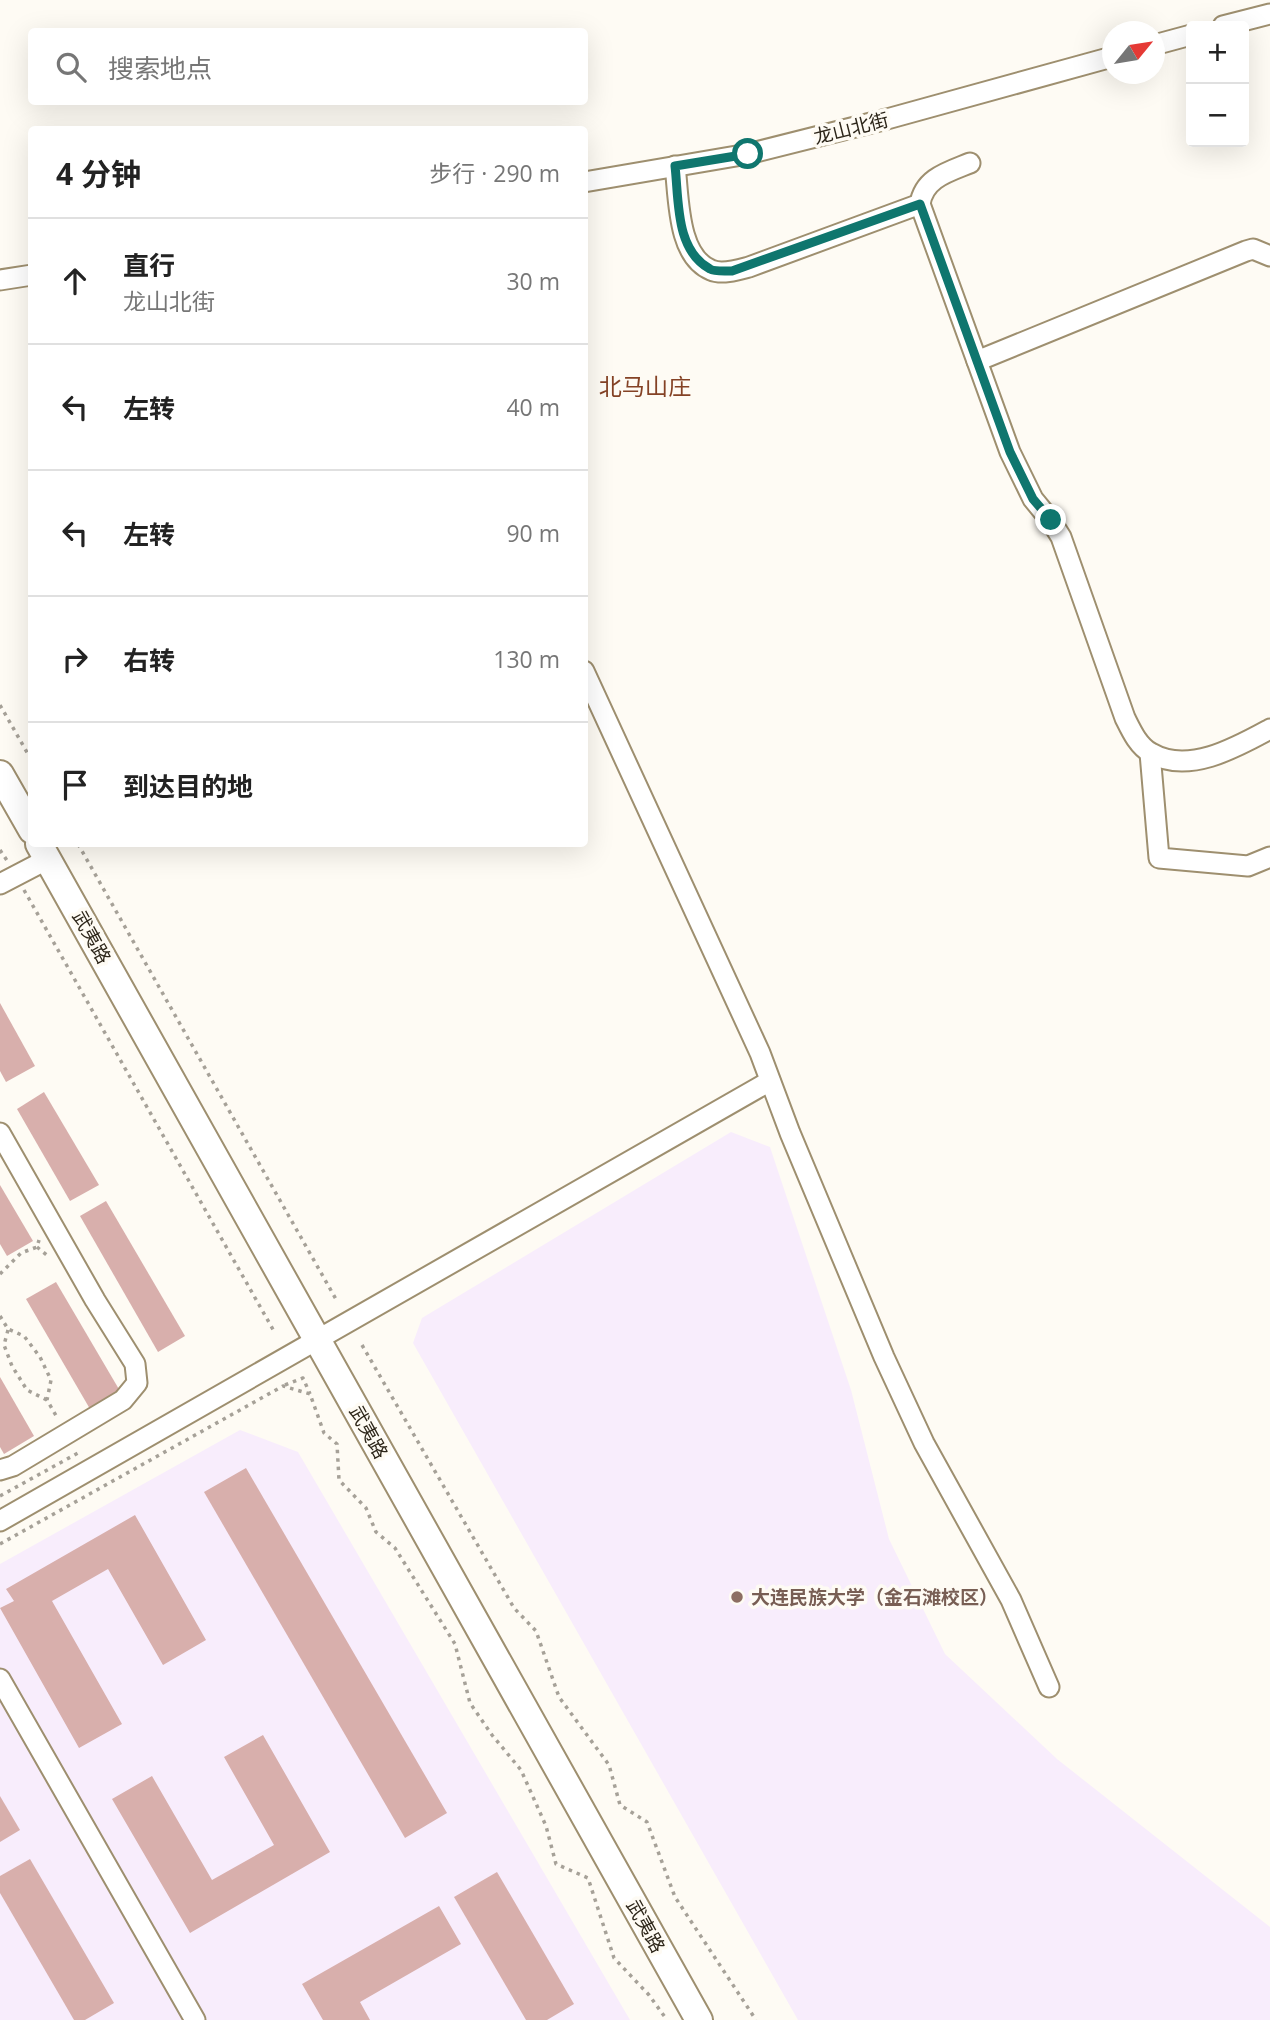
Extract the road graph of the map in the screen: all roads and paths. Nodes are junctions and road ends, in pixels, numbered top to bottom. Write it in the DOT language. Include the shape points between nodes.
graph roads {
  1 [pos="1270,14"];
  2 [pos="1243,21"];
  3 [pos="1186,36"];
  4 [pos="1165,42"];
  5 [pos="1102,60"];
  6 [pos="970,163"];
  7 [pos="675,166"];
  8 [pos="588,180"];
  9 [pos="920,204"];
  10 [pos="1270,256"];
  11 [pos="28,276"];
  12 [pos="0,280"];
  13 [pos="977,361"];
  14 [pos="588,680"];
  15 [pos="0,705"];
  16 [pos="1270,729"];
  17 [pos="1150,753"];
  18 [pos="28,754"];
  19 [pos="0,774"];
  20 [pos="28,823"];
  21 [pos="80,847"];
  22 [pos="0,850"];
  23 [pos="43,851"];
  24 [pos="1270,857"];
  25 [pos="8,880"];
  26 [pos="771,1081"];
  27 [pos="0,1133"];
  28 [pos="52,1224"];
  29 [pos="0,1274"];
  30 [pos="337,1301"];
  31 [pos="0,1316"];
  32 [pos="8,1329"];
  33 [pos="275,1333"];
  34 [pos="318,1339"];
  35 [pos="362,1345"];
  36 [pos="283,1386"];
  37 [pos="310,1394"];
  38 [pos="47,1399"];
  39 [pos="66,1434"];
  40 [pos="0,1470"];
  41 [pos="0,1521"];
  42 [pos="0,1544"];
  43 [pos="0,1679"];
  44 [pos="1049,1687"];
  45 [pos="195,2020"];
  46 [pos="667,2020"];
  47 [pos="699,2020"];
  48 [pos="756,2020"];
  1 -- 2 [label="street"];
  3 -- 4 [label="street"];
  5 -- 7 [label="street, 龙山北街" via="748,154"];
  6 -- 9 [label="street" via="933,181 922,193"];
  7 -- 8 [label="street, 龙山北街"];
  7 -- 9 [label="street" via="683,234 697,259 711,270 749,267"];
  9 -- 13 [label="street"];
  10 -- 13 [label="street" via="1246,251"];
  11 -- 12 [label="street"];
  13 -- 17 [label="street" via="1017,470 1061,537 1125,718"];
  14 -- 26 [label="street"];
  15 -- 18 [label="path"];
  16 -- 17 [label="street" via="1213,756 1172,760"];
  17 -- 24 [label="street" via="1159,858 1248,866"];
  19 -- 20 [label="main road"];
  21 -- 30 [label="path"];
  22 -- 25 [label="path"];
  23 -- 25 [label="street"];
  23 -- 34 [label="main road, 武夷路"];
  25 -- 33 [label="path"];
  26 -- 34 [label="street"];
  26 -- 44 [label="street" via="923,1443 1011,1600"];
  27 -- 28 [label="street"];
  28 -- 29 [label="path" via="44,1229 37,1247 21,1253"];
  28 -- 39 [label="street" via="135,1364 137,1383 123,1400"];
  31 -- 32 [label="path"];
  32 -- 38 [label="path" via="24,1336 40,1357 51,1380"];
  32 -- 38 [label="path" via="4,1345 12,1366 27,1390"];
  34 -- 41 [label="street"];
  34 -- 47 [label="main road, 武夷路"];
  35 -- 48 [label="path" via="514,1608 536,1630 559,1697 609,1765 620,1805 647,1822 675,1897"];
  36 -- 37 [label="path"];
  36 -- 37 [label="path" via="303,1378"];
  36 -- 42 [label="path"];
  37 -- 46 [label="path" via="324,1433 337,1444 339,1480 366,1508 376,1532 395,1548 455,1644 470,1703 521,1770 546,1826 556,1864 588,1878 614,1958"];
  38 -- 39 [label="path"];
  39 -- 40 [label="street"];
  43 -- 45 [label="street"];
}
